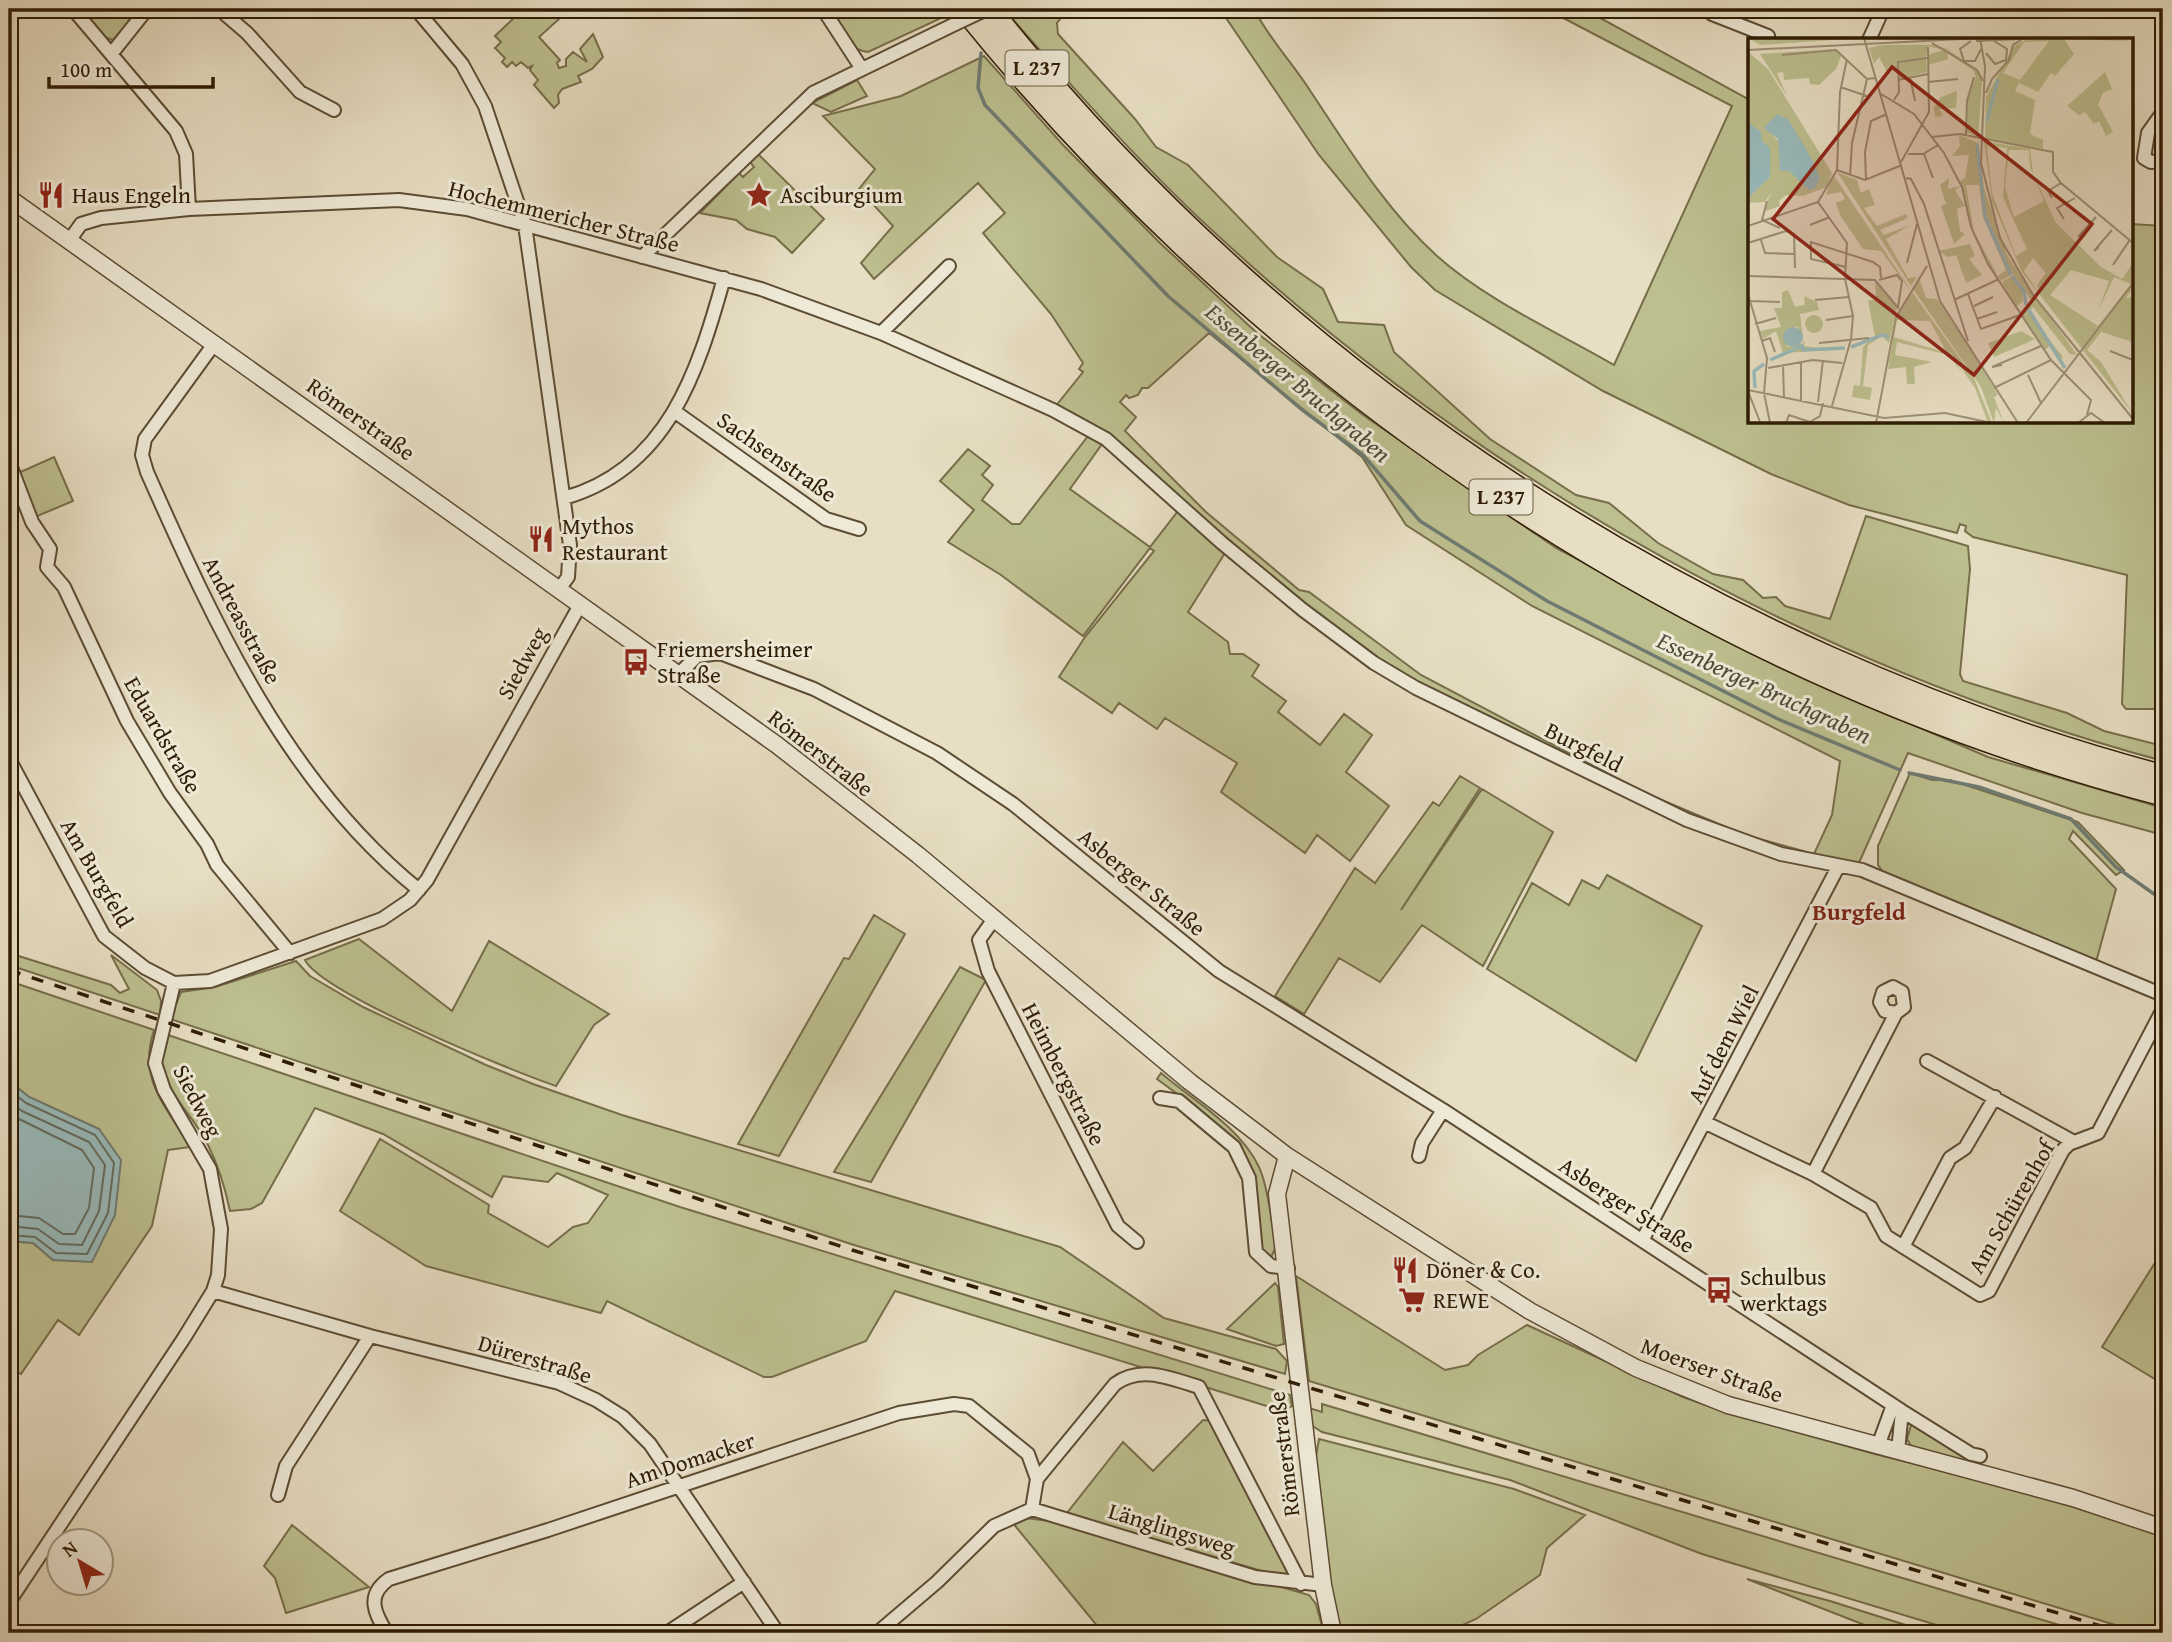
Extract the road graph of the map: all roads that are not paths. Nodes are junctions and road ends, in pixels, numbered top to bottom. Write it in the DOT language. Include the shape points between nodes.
graph roads {
  1 [pos="73,9"];
  2 [pos="147,9"];
  3 [pos="219,9"];
  4 [pos="416,9"];
  5 [pos="823,9"];
  6 [pos="989,9"];
  7 [pos="1708,9"];
  8 [pos="1883,9"];
  9 [pos="960,16"];
  10 [pos="1768,36"];
  11 [pos="1870,38"];
  12 [pos="112,53"];
  13 [pos="862,69"];
  14 [pos="334,110"];
  15 [pos="2163,112"];
  16 [pos="2163,161"];
  17 [pos="9,198"];
  18 [pos="189,209"];
  19 [pos="526,225"];
  20 [pos="69,241"];
  21 [pos="642,257"];
  22 [pos="949,266"];
  23 [pos="724,278"];
  24 [pos="881,333"];
  25 [pos="214,344"];
  26 [pos="1054,410"];
  27 [pos="674,411"];
  28 [pos="9,462"];
  29 [pos="564,498"];
  30 [pos="859,529"];
  31 [pos="559,589"];
  32 [pos="580,605"];
  33 [pos="679,674"];
  34 [pos="9,759"];
  35 [pos="2163,776"];
  36 [pos="2163,795"];
  37 [pos="1839,867"];
  38 [pos="419,890"];
  39 [pos="994,919"];
  40 [pos="289,953"];
  41 [pos="174,983"];
  42 [pos="2163,995"];
  43 [pos="2163,1009"];
  44 [pos="1896,1013"];
  45 [pos="1927,1060"];
  46 [pos="1995,1097"];
  47 [pos="1160,1098"];
  48 [pos="1443,1110"];
  49 [pos="1706,1123"];
  50 [pos="2074,1142"];
  51 [pos="1287,1156"];
  52 [pos="1419,1156"];
  53 [pos="1813,1174"];
  54 [pos="1643,1239"];
  55 [pos="1137,1242"];
  56 [pos="1903,1247"];
  57 [pos="1287,1268"];
  58 [pos="213,1291"];
  59 [pos="370,1336"];
  60 [pos="1898,1408"];
  61 [pos="1878,1446"];
  62 [pos="1898,1451"];
  63 [pos="1980,1456"];
  64 [pos="1037,1479"];
  65 [pos="680,1485"];
  66 [pos="278,1495"];
  67 [pos="1032,1509"];
  68 [pos="2163,1528"];
  69 [pos="744,1581"];
  70 [pos="1301,1584"];
  71 [pos="1323,1585"];
  72 [pos="9,1602"];
  73 [pos="387,1633"];
  74 [pos="667,1633"];
  75 [pos="778,1633"];
  76 [pos="877,1633"];
  77 [pos="1333,1633"];
  1 -- 12 [label="street"];
  2 -- 12 [label="street"];
  3 -- 14 [label="street" via="300,92"];
  4 -- 19 [label="street" via="462,64 479,94"];
  5 -- 13 [label="street"];
  6 -- 9 [label="street, bridge"];
  6 -- 35 [label="highway, L 237" via="1088,125 1197,235 1334,353 1474,457 1624,551 1831,657 2004,727"];
  7 -- 10 [label="street" via="1712,15"];
  8 -- 11 [label="street"];
  9 -- 13 [label="street"];
  9 -- 36 [label="highway, L 237" via="1194,257 1324,370 1462,472 1632,578 1810,668 1982,739"];
  12 -- 18 [label="street" via="176,131 186,154"];
  13 -- 21 [label="street" via="796,106"];
  15 -- 16 [label="street" via="2148,133 2144,158"];
  17 -- 20 [label="street, Römerstraße"];
  18 -- 19 [label="street, Hochemmericher Straße" via="399,200 467,209"];
  18 -- 20 [label="street, Hochemmericher Straße" via="86,220"];
  19 -- 21 [label="street, Hochemmericher Straße"];
  19 -- 29 [label="street"];
  20 -- 25 [label="street, Römerstraße"];
  21 -- 23 [label="street, Hochemmericher Straße"];
  22 -- 24 [label="street"];
  23 -- 24 [label="street, Hochemmericher Straße"];
  23 -- 27 [label="street" via="703,351"];
  24 -- 26 [label="street, Hochemmericher Straße"];
  25 -- 31 [label="street, Römerstraße"];
  25 -- 38 [label="street, Andreasstraße" via="145,439 142,455 147,472 214,620 269,714 337,806"];
  26 -- 37 [label="street, Burgfeld" via="1106,439 1303,610 1416,688 1687,820 1744,843"];
  27 -- 29 [label="street" via="654,441 625,470"];
  27 -- 30 [label="street, Sachsenstraße" via="826,519"];
  28 -- 40 [label="street, Eduardstraße" via="32,522 50,549 47,567 64,587 141,745 217,865"];
  29 -- 31 [label="street" via="570,557 568,577"];
  31 -- 32 [label="street, Römerstraße"];
  32 -- 33 [label="street, Römerstraße"];
  32 -- 38 [label="street, Siedweg"];
  33 -- 39 [label="street, Römerstraße" via="777,745"];
  33 -- 48 [label="street, Asberger Straße" via="697,656 712,652 814,689 890,726 975,777 1219,971"];
  34 -- 41 [label="street, Am Burgfeld" via="104,936 145,968"];
  37 -- 42 [label="street, Burgfeld" via="1862,870 1938,900"];
  37 -- 49 [label="street, Auf dem Wiel"];
  38 -- 40 [label="street, Siedweg" via="382,919"];
  39 -- 51 [label="street, Römerstraße"];
  39 -- 55 [label="street, Heimbergstraße" via="979,940 988,971 1118,1226"];
  40 -- 41 [label="street, Siedweg" via="210,981"];
  41 -- 58 [label="street, Siedweg" via="155,1063 164,1090 199,1147 216,1192 221,1228"];
  43 -- 50 [label="street, Am Schürenhof" via="2098,1133"];
  44 -- 53 [label="street"];
  45 -- 46 [label="street"];
  46 -- 50 [label="street"];
  46 -- 56 [label="street" via="1974,1136 1950,1158"];
  47 -- 57 [label="street" via="1179,1101 1234,1147 1249,1178 1256,1252 1271,1266"];
  48 -- 52 [label="street"];
  48 -- 54 [label="street, Asberger Straße"];
  49 -- 53 [label="street, Am Schürenhof"];
  49 -- 54 [label="street, Auf dem Wiel"];
  50 -- 56 [label="street, Am Schürenhof" via="2063,1150 1989,1291 1980,1295"];
  51 -- 57 [label="street, Römerstraße" via="1277,1194"];
  51 -- 61 [label="street, Moerser Straße" via="1530,1311 1636,1368 1728,1405"];
  53 -- 56 [label="street, Am Schürenhof" via="1871,1208 1886,1236"];
  54 -- 60 [label="street, Asberger Straße"];
  57 -- 71 [label="street, Römerstraße"];
  58 -- 59 [label="street, Dürerstraße"];
  58 -- 72 [label="street, Siedweg"];
  59 -- 65 [label="street, Dürerstraße" via="578,1390 633,1426"];
  59 -- 66 [label="street" via="286,1465"];
  60 -- 61 [label="street"];
  60 -- 62 [label="street"];
  60 -- 63 [label="street, Asberger Straße"];
  61 -- 62 [label="street, Moerser Straße"];
  62 -- 68 [label="street, Moerser Straße"];
  64 -- 65 [label="street, Am Domacker" via="1028,1454 978,1410 954,1404 899,1413"];
  64 -- 67 [label="street, Länglingsweg"];
  64 -- 70 [label="street, Länglingsweg" via="1128,1374 1146,1373 1199,1387"];
  65 -- 69 [label="street, Dürerstraße"];
  65 -- 73 [label="street, Am Domacker" via="389,1579 377,1589 373,1603"];
  67 -- 70 [label="street, Länglingsweg" via="1255,1577"];
  67 -- 76 [label="street" via="994,1526"];
  69 -- 74 [label="street"];
  69 -- 75 [label="street, Dürerstraße"];
  70 -- 71 [label="street, Länglingsweg"];
  71 -- 77 [label="street, Römerstraße"];
}
